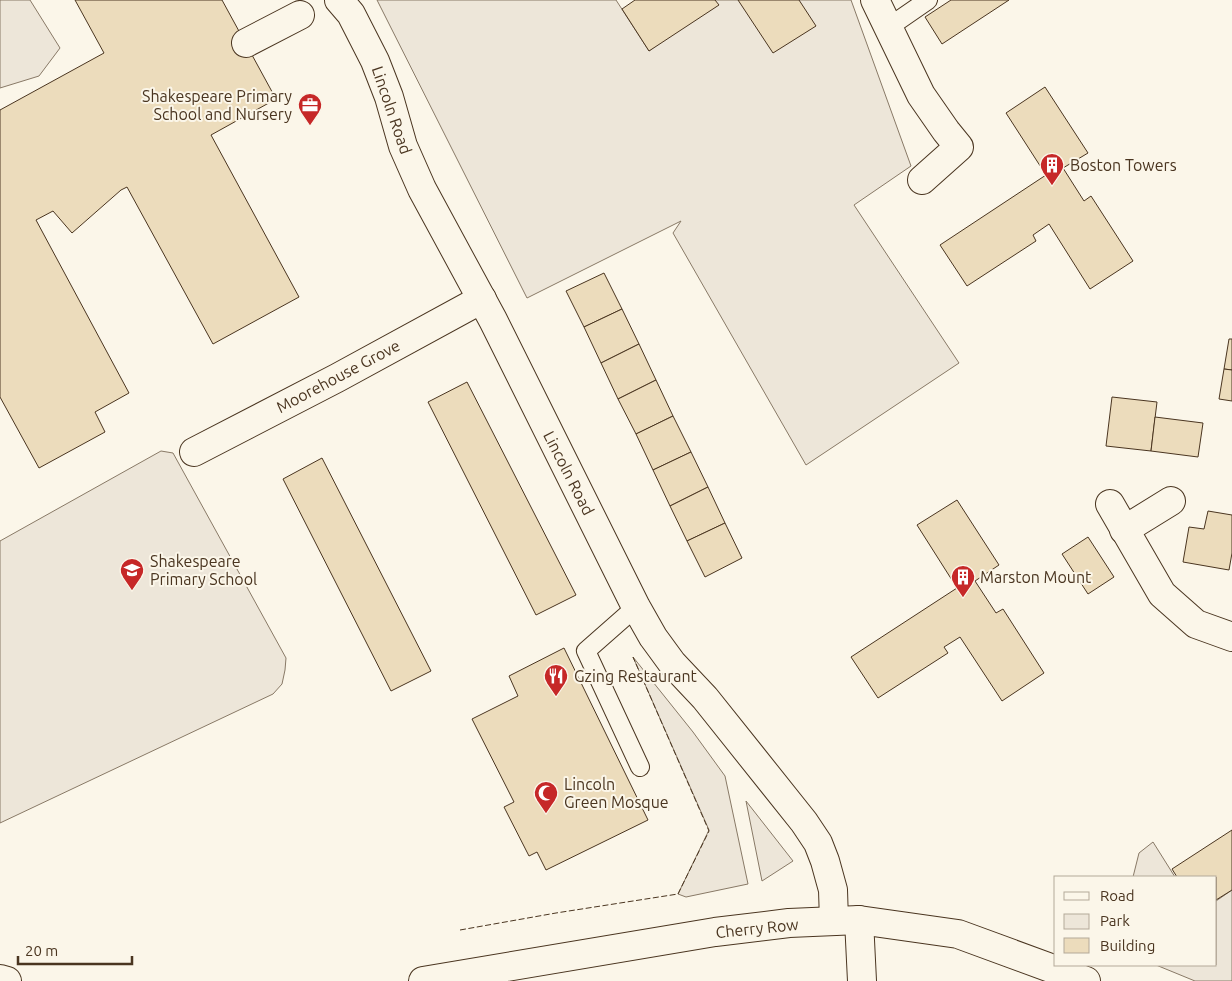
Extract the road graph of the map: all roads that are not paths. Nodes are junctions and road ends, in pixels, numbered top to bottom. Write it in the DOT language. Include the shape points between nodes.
graph roads {
  1 [pos="339,0"];
  2 [pos="875,0"];
  3 [pos="928,0"];
  4 [pos="300,15"];
  5 [pos="889,27"];
  6 [pos="246,43"];
  7 [pos="922,180"];
  8 [pos="482,299"];
  9 [pos="194,452"];
  10 [pos="1171,501"];
  11 [pos="1110,504"];
  12 [pos="1124,530"];
  13 [pos="636,607"];
  14 [pos="1232,637"];
  15 [pos="640,767"];
  16 [pos="847,920"];
  17 [pos="0,979"];
  18 [pos="7,981"];
  19 [pos="423,981"];
  20 [pos="862,981"];
  21 [pos="1086,981"];
  1 -- 8 [label="street, Lincoln Road" via="351,14 375,61 403,146 422,189"];
  2 -- 5 [label="street"];
  3 -- 5 [label="lane"];
  4 -- 6 [label="street"];
  5 -- 7 [label="street" via="922,95 959,147"];
  8 -- 9 [label="street, Moorehouse Grove"];
  8 -- 13 [label="street, Lincoln Road"];
  10 -- 12 [label="street"];
  11 -- 12 [label="street"];
  12 -- 14 [label="street" via="1162,594 1196,624"];
  13 -- 15 [label="lane" via="586,651"];
  13 -- 16 [label="street, Lincoln Road" via="672,663 706,698 804,822 818,843 833,890"];
  16 -- 19 [label="street, Cherry Row" via="715,932"];
  16 -- 20 [label="street, Lincoln Road"];
  16 -- 21 [label="street, Cherry Row" via="958,934"];
  17 -- 18 [label="street"];
}
